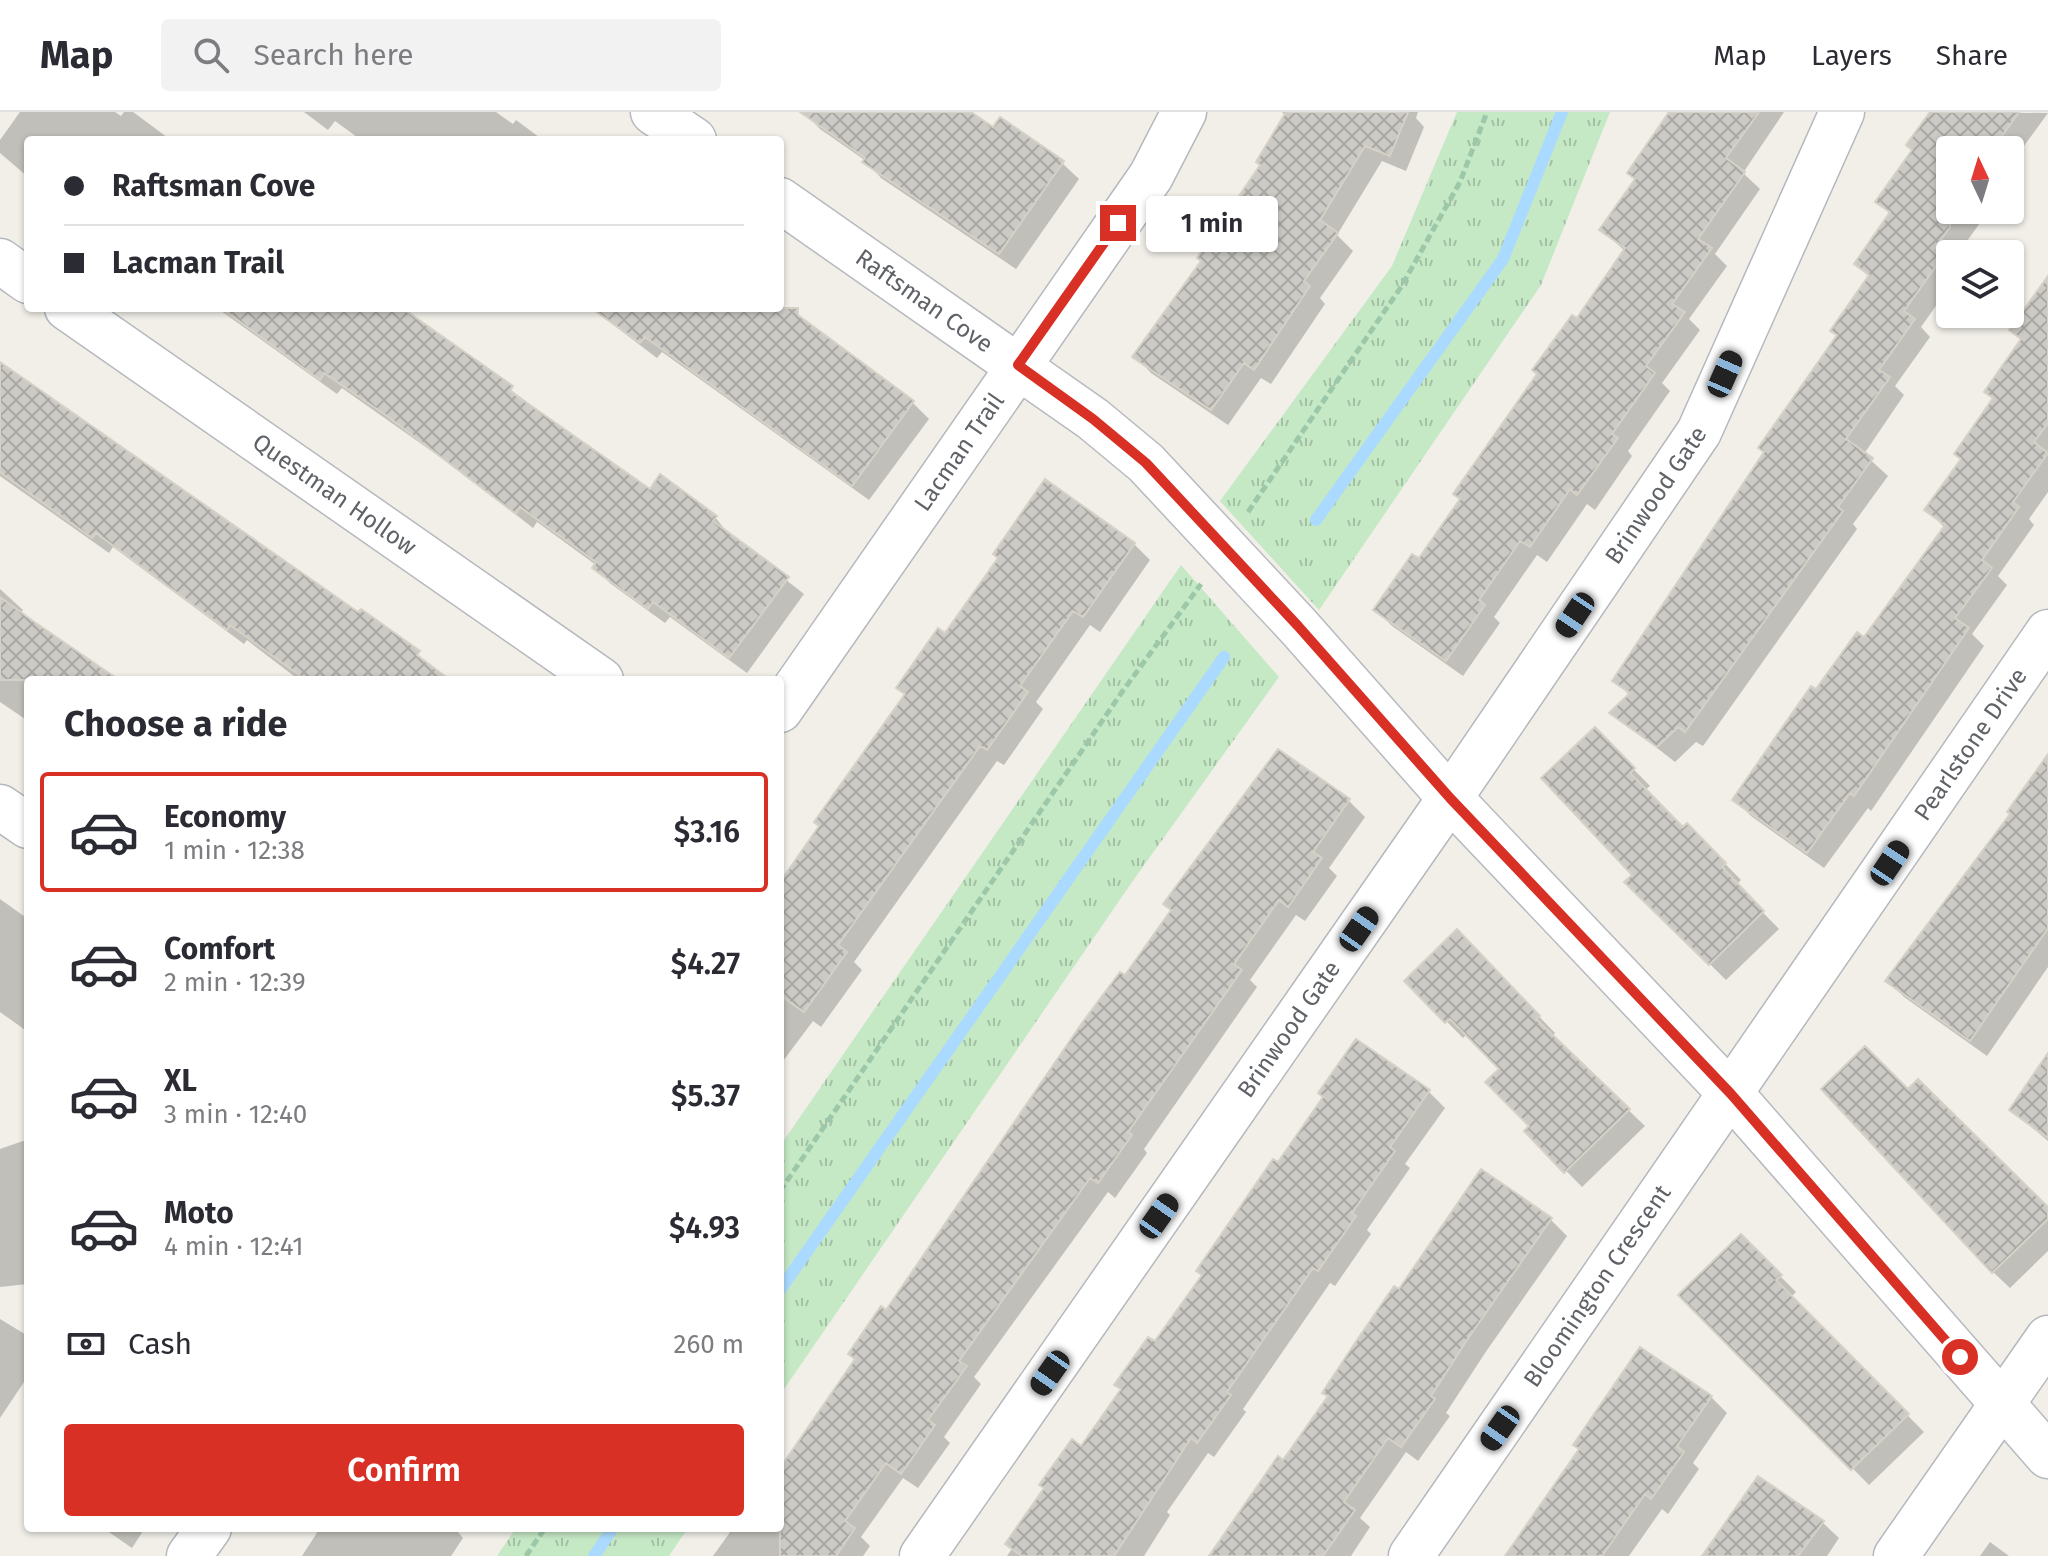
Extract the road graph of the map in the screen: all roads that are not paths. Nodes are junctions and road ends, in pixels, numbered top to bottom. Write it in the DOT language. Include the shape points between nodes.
graph roads {
  1 [pos="653,112"];
  2 [pos="1184,112"];
  3 [pos="1842,112"];
  4 [pos="688,136"];
  5 [pos="784,203"];
  6 [pos="0,261"];
  7 [pos="24,278"];
  8 [pos="73,312"];
  9 [pos="1018,365"];
  10 [pos="2048,632"];
  11 [pos="595,676"];
  12 [pos="784,704"];
  13 [pos="1450,798"];
  14 [pos="0,807"];
  15 [pos="24,823"];
  16 [pos="1731,1094"];
  17 [pos="2048,1338"];
  18 [pos="2001,1405"];
  19 [pos="2048,1456"];
  20 [pos="206,1532"];
  21 [pos="189,1556"];
  22 [pos="922,1556"];
  23 [pos="1411,1556"];
  24 [pos="1896,1556"];
  1 -- 4 [label="street"];
  2 -- 9 [label="street, Lacman Trail" via="1151,176"];
  3 -- 13 [label="street, Brinwood Gate" via="1699,432"];
  5 -- 9 [label="street, Raftsman Cove"];
  6 -- 7 [label="street"];
  8 -- 11 [label="street, Questman Hollow"];
  9 -- 12 [label="street, Lacman Trail"];
  9 -- 13 [label="street, Raftsman Cove" via="1146,463"];
  10 -- 16 [label="street, Pearlstone Drive"];
  13 -- 16 [label="street, Raftsman Cove"];
  13 -- 22 [label="street, Brinwood Gate"];
  14 -- 15 [label="street"];
  16 -- 18 [label="street, Raftsman Cove"];
  16 -- 23 [label="street, Bloomington Crescent"];
  17 -- 18 [label="street"];
  18 -- 19 [label="street, Raftsman Cove"];
  18 -- 24 [label="street"];
  20 -- 21 [label="street"];
}
